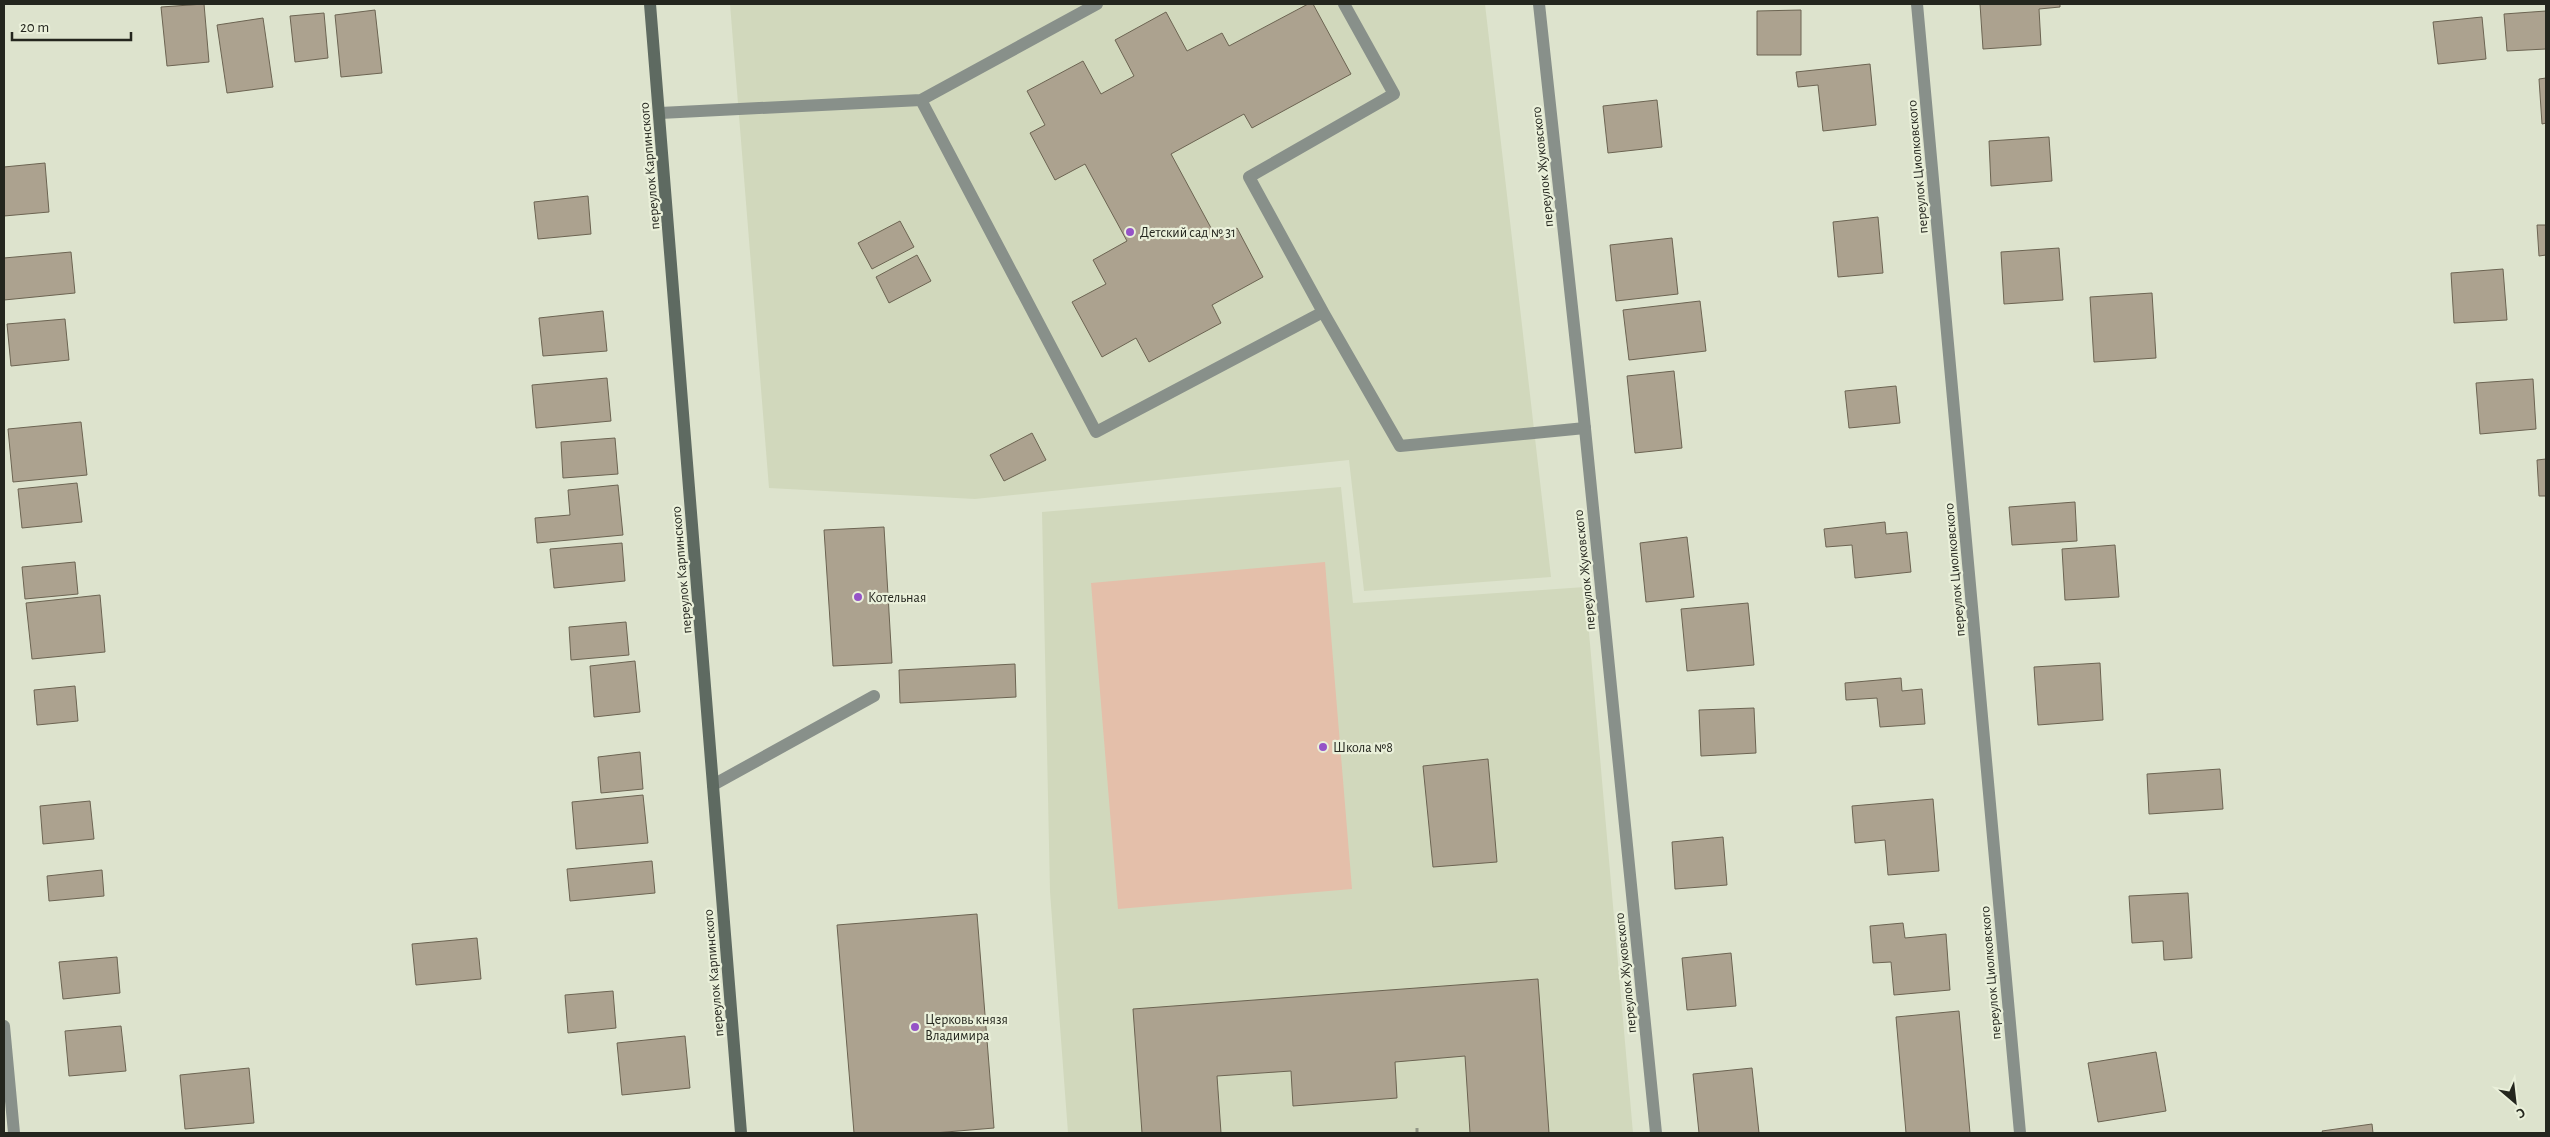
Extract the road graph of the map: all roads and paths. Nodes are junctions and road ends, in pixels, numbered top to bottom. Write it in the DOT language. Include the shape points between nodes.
graph roads {
  1 [pos="650,4"];
  2 [pos="1097,4"];
  3 [pos="1344,4"];
  4 [pos="1539,4"];
  5 [pos="1917,4"];
  6 [pos="921,100"];
  7 [pos="660,113"];
  8 [pos="1323,312"];
  9 [pos="1585,428"];
  10 [pos="874,696"];
  11 [pos="713,785"];
  12 [pos="4,1026"];
  13 [pos="1417,1128"];
  14 [pos="14,1133"];
  15 [pos="741,1133"];
  16 [pos="1417,1133"];
  17 [pos="1656,1133"];
  18 [pos="2020,1133"];
  1 -- 7 [label="street, переулок Карпинского"];
  2 -- 6 [label="street"];
  3 -- 8 [label="street" via="1394,94 1249,177"];
  4 -- 9 [label="street, переулок Жуковского"];
  5 -- 18 [label="street, переулок Циолковского"];
  6 -- 7 [label="street"];
  6 -- 8 [label="street" via="1096,432"];
  7 -- 11 [label="street, переулок Карпинского"];
  8 -- 9 [label="street" via="1400,446"];
  9 -- 17 [label="street, переулок Жуковского"];
  10 -- 11 [label="street"];
  11 -- 15 [label="street, переулок Карпинского"];
  12 -- 14 [label="street"];
  13 -- 16 [label="path"];
}
